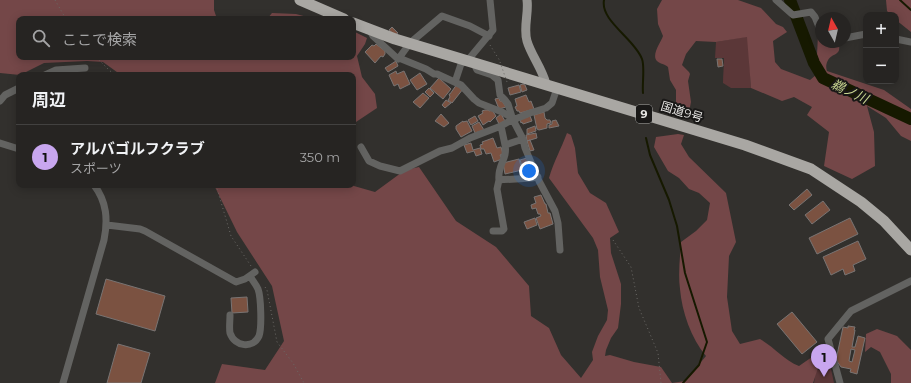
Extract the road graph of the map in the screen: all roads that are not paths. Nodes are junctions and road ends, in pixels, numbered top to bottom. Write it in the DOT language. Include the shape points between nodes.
graph roads {
  1 [pos="300,0"];
  2 [pos="490,0"];
  3 [pos="527,0"];
  4 [pos="776,0"];
  5 [pos="337,16"];
  6 [pos="815,16"];
  7 [pos="356,24"];
  8 [pos="369,29"];
  9 [pos="863,35"];
  10 [pos="851,37"];
  11 [pos="489,39"];
  12 [pos="899,40"];
  13 [pos="911,42"];
  14 [pos="410,43"];
  15 [pos="399,61"];
  16 [pos="471,61"];
  17 [pos="85,68"];
  18 [pos="52,72"];
  19 [pos="455,82"];
  20 [pos="552,86"];
  21 [pos="16,90"];
  22 [pos="0,101"];
  23 [pos="513,120"];
  24 [pos="501,126"];
  25 [pos="523,138"];
  26 [pos="0,143"];
  27 [pos="504,145"];
  28 [pos="361,147"];
  29 [pos="16,148"];
  30 [pos="538,177"];
  31 [pos="499,180"];
  32 [pos="96,188"];
  33 [pos="107,225"];
  34 [pos="493,231"];
  35 [pos="560,250"];
  36 [pos="911,250"];
  37 [pos="911,281"];
  38 [pos="230,315"];
  39 [pos="63,383"];
  40 [pos="840,383"];
  1 -- 5 [label="highway"];
  2 -- 11 [label="street" via="493,30"];
  3 -- 20 [label="main road" via="527,42"];
  4 -- 6 [label="street" via="793,15 811,12"];
  7 -- 8 [label="highway, 国道9号 / 9"];
  8 -- 14 [label="highway, 国道9号 / 9"];
  8 -- 15 [label="street"];
  9 -- 10 [label="street"];
  11 -- 14 [label="street" via="470,26 442,16"];
  11 -- 16 [label="street"];
  12 -- 13 [label="street"];
  14 -- 15 [label="street"];
  14 -- 16 [label="highway, 国道9号 / 9"];
  15 -- 19 [label="street"];
  16 -- 19 [label="street" via="461,64"];
  16 -- 20 [label="highway, 国道9号 / 9"];
  16 -- 23 [label="street" via="477,70 498,80 500,95 508,104"];
  17 -- 18 [label="street"];
  19 -- 23 [label="street" via="474,100 502,112"];
  20 -- 23 [label="street" via="552,103 546,108"];
  20 -- 36 [label="highway, 国道9号 / 9" via="745,145 811,169 861,202 884,221"];
  21 -- 22 [label="street"];
  23 -- 24 [label="street"];
  23 -- 25 [label="street"];
  24 -- 27 [label="street"];
  24 -- 28 [label="street" via="476,135 452,148 440,150 400,170 369,161"];
  25 -- 27 [label="street"];
  25 -- 30 [label="street"];
  26 -- 29 [label="street"];
  27 -- 31 [label="street" via="506,152 498,172"];
  30 -- 31 [label="street"];
  30 -- 35 [label="street" via="555,211"];
  31 -- 34 [label="street" via="496,189 504,229"];
  32 -- 33 [label="street" via="106,210"];
  33 -- 38 [label="street" via="145,231 236,282 245,280 252,274 259,293 260,334 256,341 245,345 232,338"];
  33 -- 39 [label="street"];
  37 -- 40 [label="street" via="851,311 828,339"];
}
